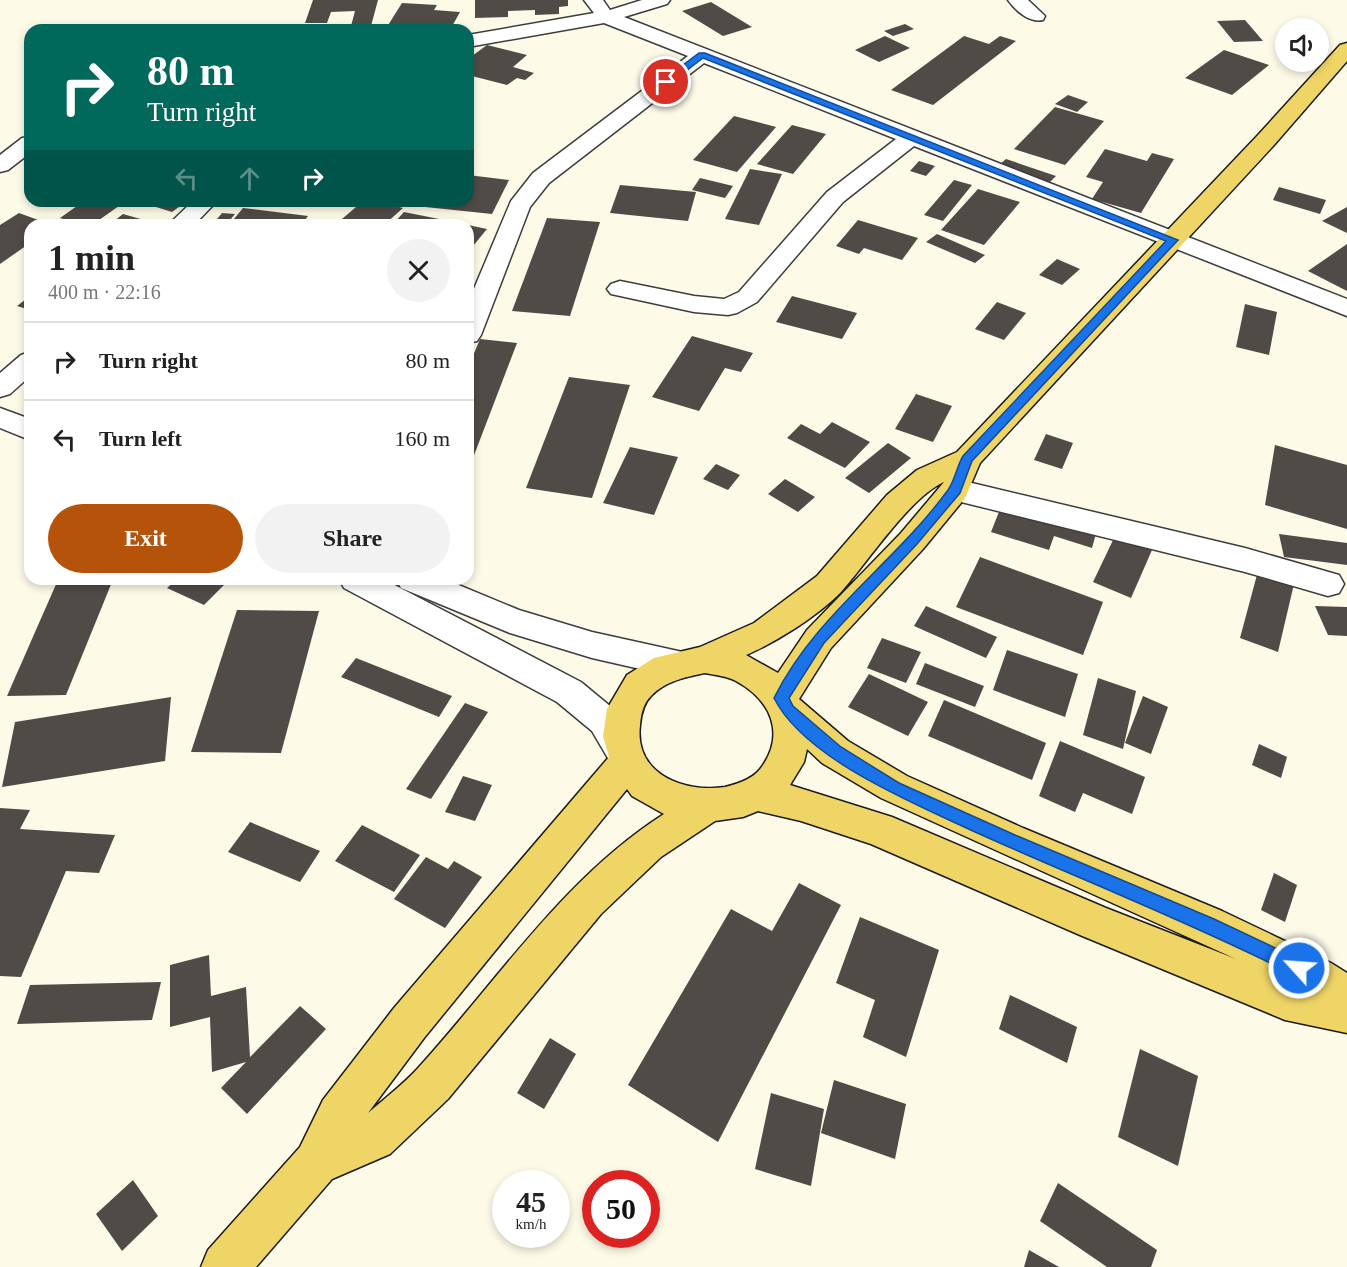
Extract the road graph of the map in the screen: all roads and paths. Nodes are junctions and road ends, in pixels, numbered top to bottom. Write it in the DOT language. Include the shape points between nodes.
graph roads {
  1 [pos="661,0"];
  2 [pos="1017,0"];
  3 [pos="599,9"];
  4 [pos="1036,16"];
  5 [pos="474,39"];
  6 [pos="1347,49"];
  7 [pos="702,55"];
  8 [pos="912,137"];
  9 [pos="24,147"];
  10 [pos="0,165"];
  11 [pos="200,207"];
  12 [pos="186,219"];
  13 [pos="1173,240"];
  14 [pos="620,289"];
  15 [pos="1347,308"];
  16 [pos="474,320"];
  17 [pos="24,366"];
  18 [pos="0,388"];
  19 [pos="0,417"];
  20 [pos="24,427"];
  21 [pos="967,459"];
  22 [pos="955,489"];
  23 [pos="1328,584"];
  24 [pos="366,585"];
  25 [pos="426,585"];
  26 [pos="690,661"];
  27 [pos="784,704"];
  28 [pos="625,755"];
  29 [pos="755,794"];
  30 [pos="707,806"];
  31 [pos="1347,998"];
  32 [pos="1347,1012"];
  33 [pos="316,1163"];
  34 [pos="225,1267"];
  1 -- 3 [label="street"];
  2 -- 4 [label="street"];
  3 -- 5 [label="street"];
  3 -- 7 [label="street"];
  6 -- 13 [label="main road"];
  7 -- 8 [label="street"];
  7 -- 16 [label="street" via="541,178 519,206"];
  8 -- 13 [label="street"];
  8 -- 14 [label="street" via="835,197 748,297 728,307"];
  9 -- 10 [label="street"];
  11 -- 12 [label="street"];
  13 -- 15 [label="street"];
  13 -- 21 [label="main road"];
  17 -- 18 [label="street"];
  19 -- 20 [label="street"];
  21 -- 22 [label="main road"];
  21 -- 26 [label="main road" via="927,477 898,504 828,585 766,632"];
  22 -- 23 [label="street"];
  22 -- 27 [label="main road" via="912,541 819,639"];
  24 -- 28 [label="street" via="569,692 604,721"];
  25 -- 26 [label="street" via="510,620 592,645"];
  26 -- 27 [label="main road" via="720,660 748,669 767,682"];
  26 -- 28 [label="main road" via="649,676 630,697 620,722"];
  27 -- 29 [label="main road" via="792,736 786,763"];
  27 -- 31 [label="main road" via="835,752 894,787 1208,925 1317,977"];
  28 -- 30 [label="main road" via="646,785 660,794"];
  28 -- 33 [label="main road" via="409,1023 339,1116"];
  29 -- 30 [label="main road" via="740,801"];
  29 -- 32 [label="main road" via="879,829 1285,999"];
  30 -- 33 [label="main road" via="648,845 587,901 433,1084 374,1138"];
  33 -- 34 [label="main road"];
}
